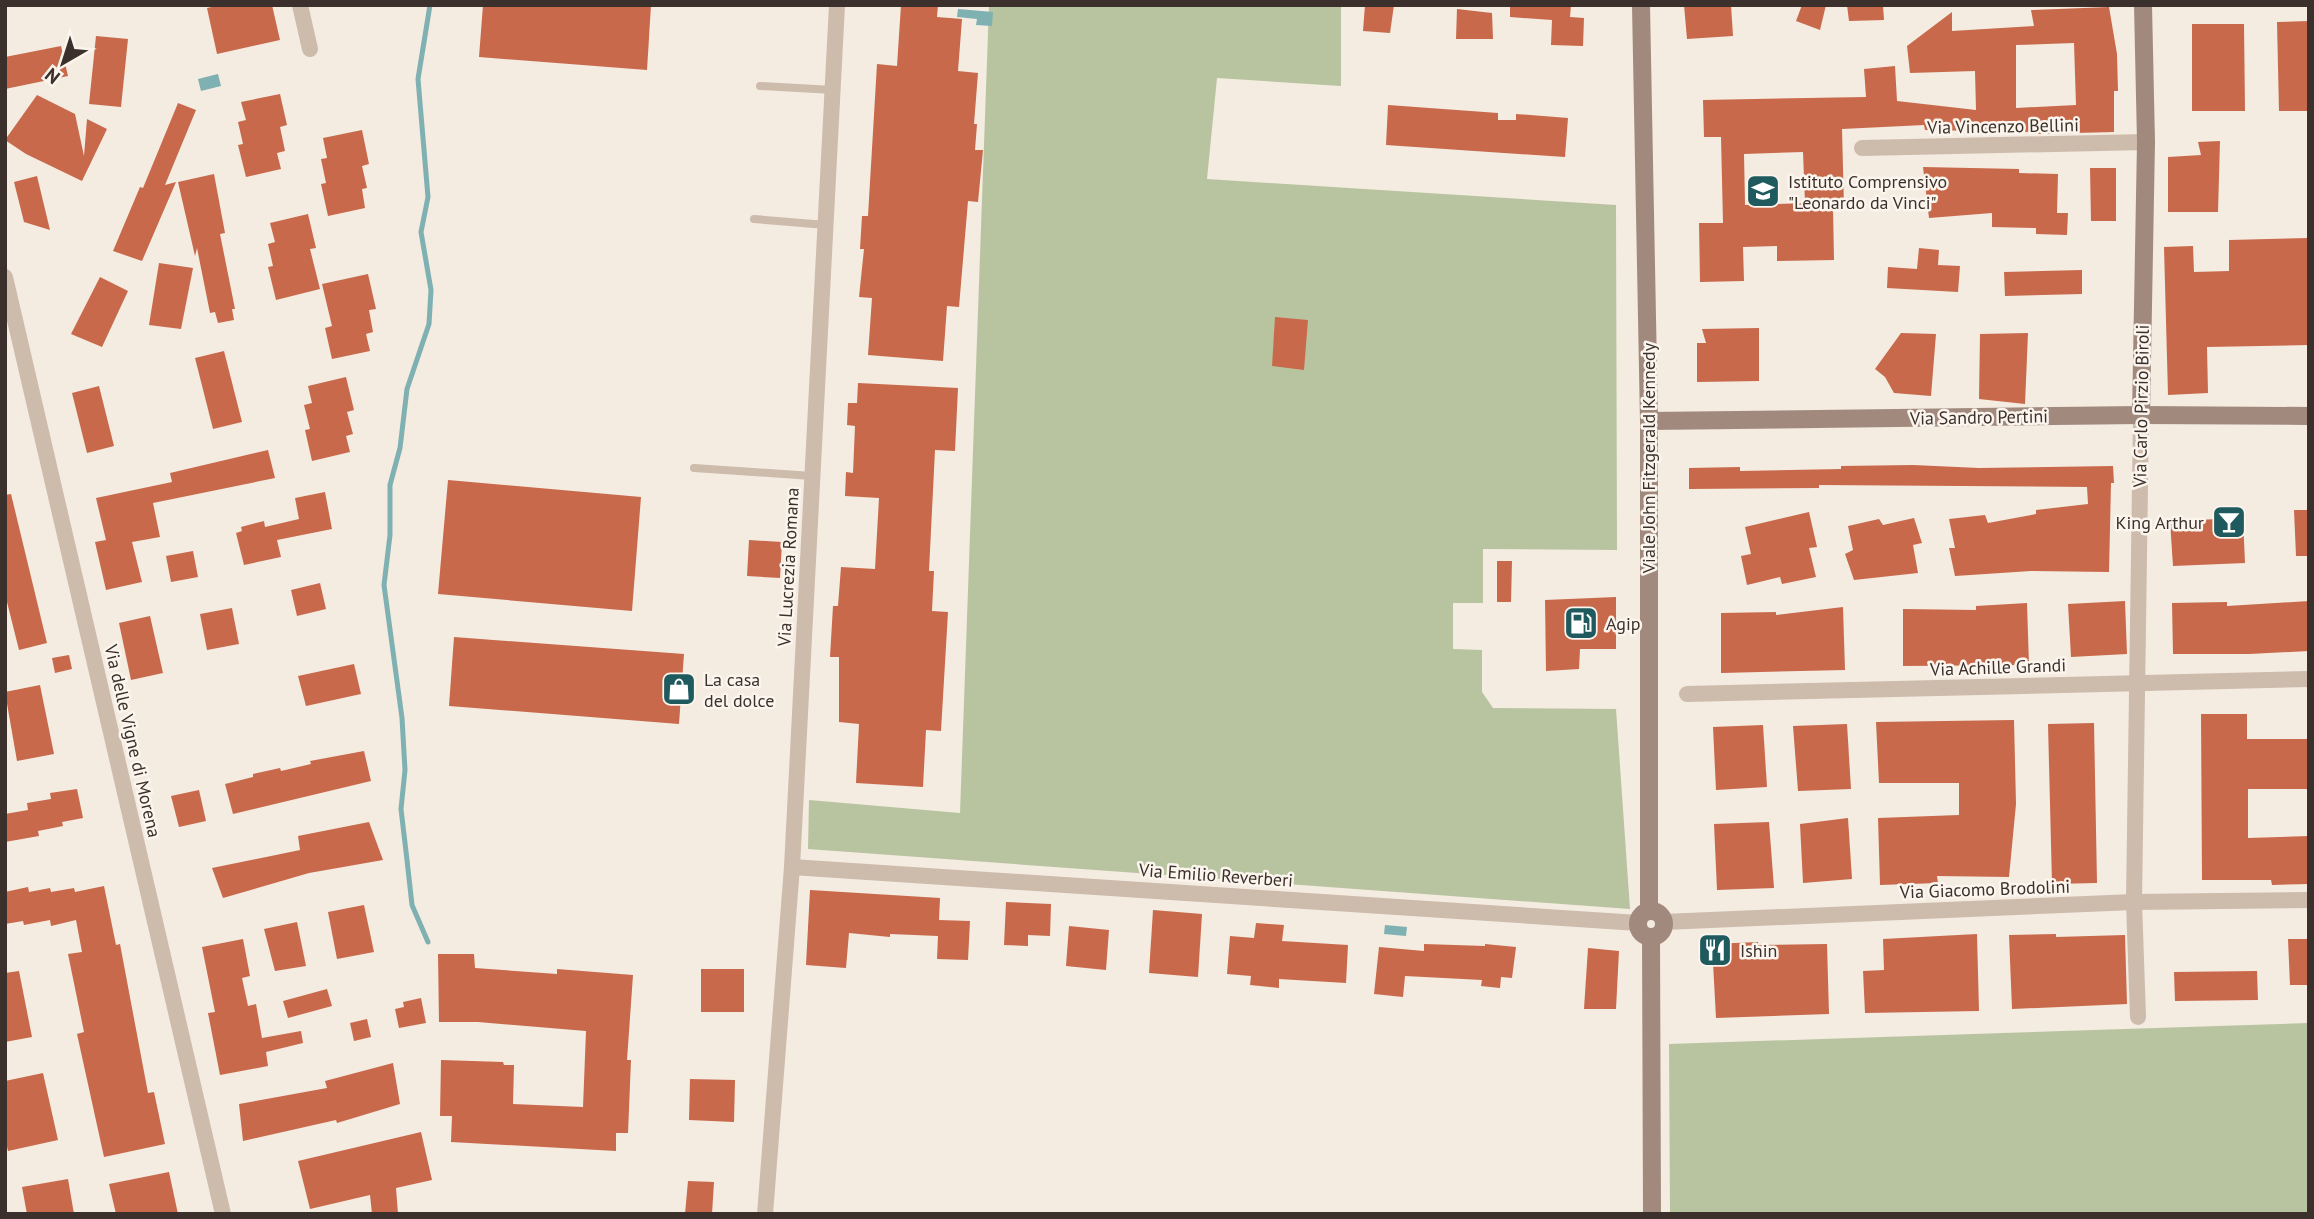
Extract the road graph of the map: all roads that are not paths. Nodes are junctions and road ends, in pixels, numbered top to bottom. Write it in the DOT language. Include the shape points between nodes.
graph roads {
  1 [pos="300,5"];
  2 [pos="837,5"];
  3 [pos="1641,5"];
  4 [pos="2143,5"];
  5 [pos="310,49"];
  6 [pos="760,86"];
  7 [pos="832,89"];
  8 [pos="2146,142"];
  9 [pos="1862,148"];
  10 [pos="754,219"];
  11 [pos="826,225"];
  12 [pos="5,277"];
  13 [pos="2140,415"];
  14 [pos="2309,416"];
  15 [pos="1649,421"];
  16 [pos="694,468"];
  17 [pos="812,476"];
  18 [pos="2309,679"];
  19 [pos="2137,682"];
  20 [pos="1688,694"];
  21 [pos="792,867"];
  22 [pos="2309,900"];
  23 [pos="2134,902"];
  24 [pos="1650,919"];
  25 [pos="2138,1017"];
  26 [pos="223,1214"];
  27 [pos="765,1214"];
  28 [pos="1652,1214"];
  1 -- 5 [label="street"];
  2 -- 7 [label="street, Via Lucrezia Romana"];
  3 -- 15 [label="street, Viale John Fitzgerald Kennedy"];
  4 -- 8 [label="street, Via Carlo Pirzio Biroli"];
  6 -- 7 [label="lane"];
  7 -- 11 [label="street, Via Lucrezia Romana"];
  8 -- 9 [label="street, Via Vincenzo Bellini"];
  8 -- 13 [label="street, Via Carlo Pirzio Biroli"];
  10 -- 11 [label="lane"];
  11 -- 17 [label="street, Via Lucrezia Romana"];
  12 -- 26 [label="street, Via delle Vigne di Morena"];
  13 -- 14 [label="street, Via Sandro Pertini"];
  13 -- 15 [label="street, Via Sandro Pertini"];
  13 -- 19 [label="street, Via Carlo Pirzio Biroli"];
  15 -- 24 [label="street, Viale John Fitzgerald Kennedy"];
  16 -- 17 [label="lane"];
  17 -- 21 [label="street, Via Lucrezia Romana"];
  18 -- 19 [label="street, Via Achille Grandi"];
  19 -- 20 [label="street, Via Achille Grandi"];
  19 -- 23 [label="street, Via Carlo Pirzio Biroli"];
  21 -- 24 [label="street, Via Emilio Reverberi"];
  21 -- 27 [label="street, Via Lucrezia Romana"];
  22 -- 23 [label="street, Via Giacomo Brodolini"];
  23 -- 24 [label="street, Via Giacomo Brodolini"];
  23 -- 25 [label="street, Via Carlo Pirzio Biroli"];
  24 -- 28 [label="street" via="1643,934 1651,937"];
}
